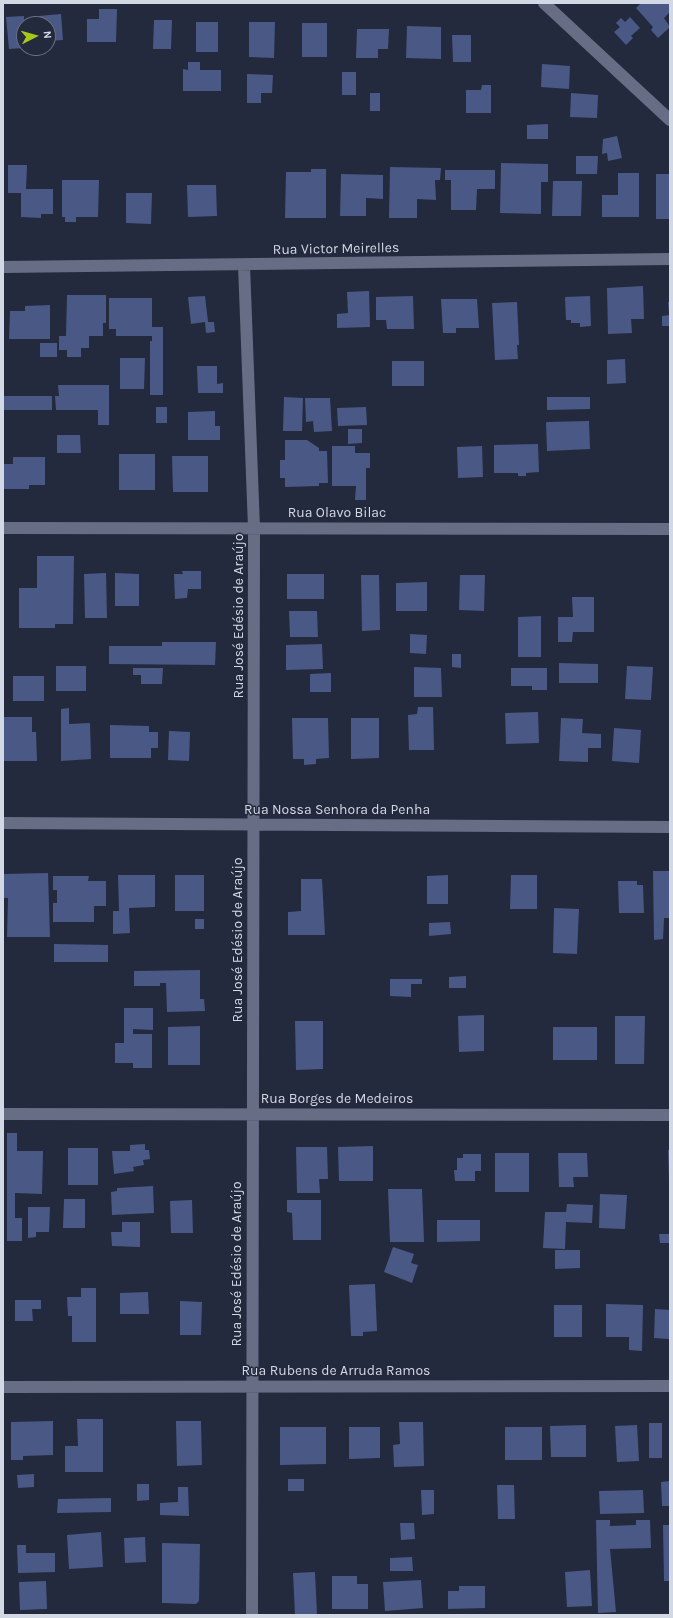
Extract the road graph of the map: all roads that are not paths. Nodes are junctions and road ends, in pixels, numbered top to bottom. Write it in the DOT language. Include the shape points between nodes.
graph roads {
  1 [pos="544,3"];
  2 [pos="670,120"];
  3 [pos="670,259"];
  4 [pos="244,265"];
  5 [pos="3,267"];
  6 [pos="3,528"];
  7 [pos="254,528"];
  8 [pos="670,529"];
  9 [pos="3,824"];
  10 [pos="253,825"];
  11 [pos="670,827"];
  12 [pos="3,1114"];
  13 [pos="253,1114"];
  14 [pos="670,1115"];
  15 [pos="252,1386"];
  16 [pos="670,1386"];
  17 [pos="3,1387"];
  18 [pos="252,1615"];
  1 -- 2 [label="street"];
  3 -- 4 [label="street, Rua Victor Meirelles"];
  4 -- 5 [label="street, Rua Victor Meirelles"];
  4 -- 7 [label="street, Rua José Edésio de Araújo"];
  6 -- 7 [label="street, Rua Olavo Bilac"];
  7 -- 8 [label="street, Rua Olavo Bilac"];
  7 -- 10 [label="street, Rua José Edésio de Araújo"];
  9 -- 10 [label="street, Rua Nossa Senhora da Penha"];
  10 -- 11 [label="street, Rua Nossa Senhora da Penha"];
  10 -- 13 [label="street, Rua José Edésio de Araújo"];
  12 -- 13 [label="street, Rua Borges de Medeiros"];
  13 -- 14 [label="street, Rua Borges de Medeiros"];
  13 -- 15 [label="street, Rua José Edésio de Araújo"];
  15 -- 16 [label="street, Rua Rubens de Arruda Ramos"];
  15 -- 17 [label="street, Rua Rubens de Arruda Ramos"];
  15 -- 18 [label="street, Rua José Edésio de Araújo"];
}
